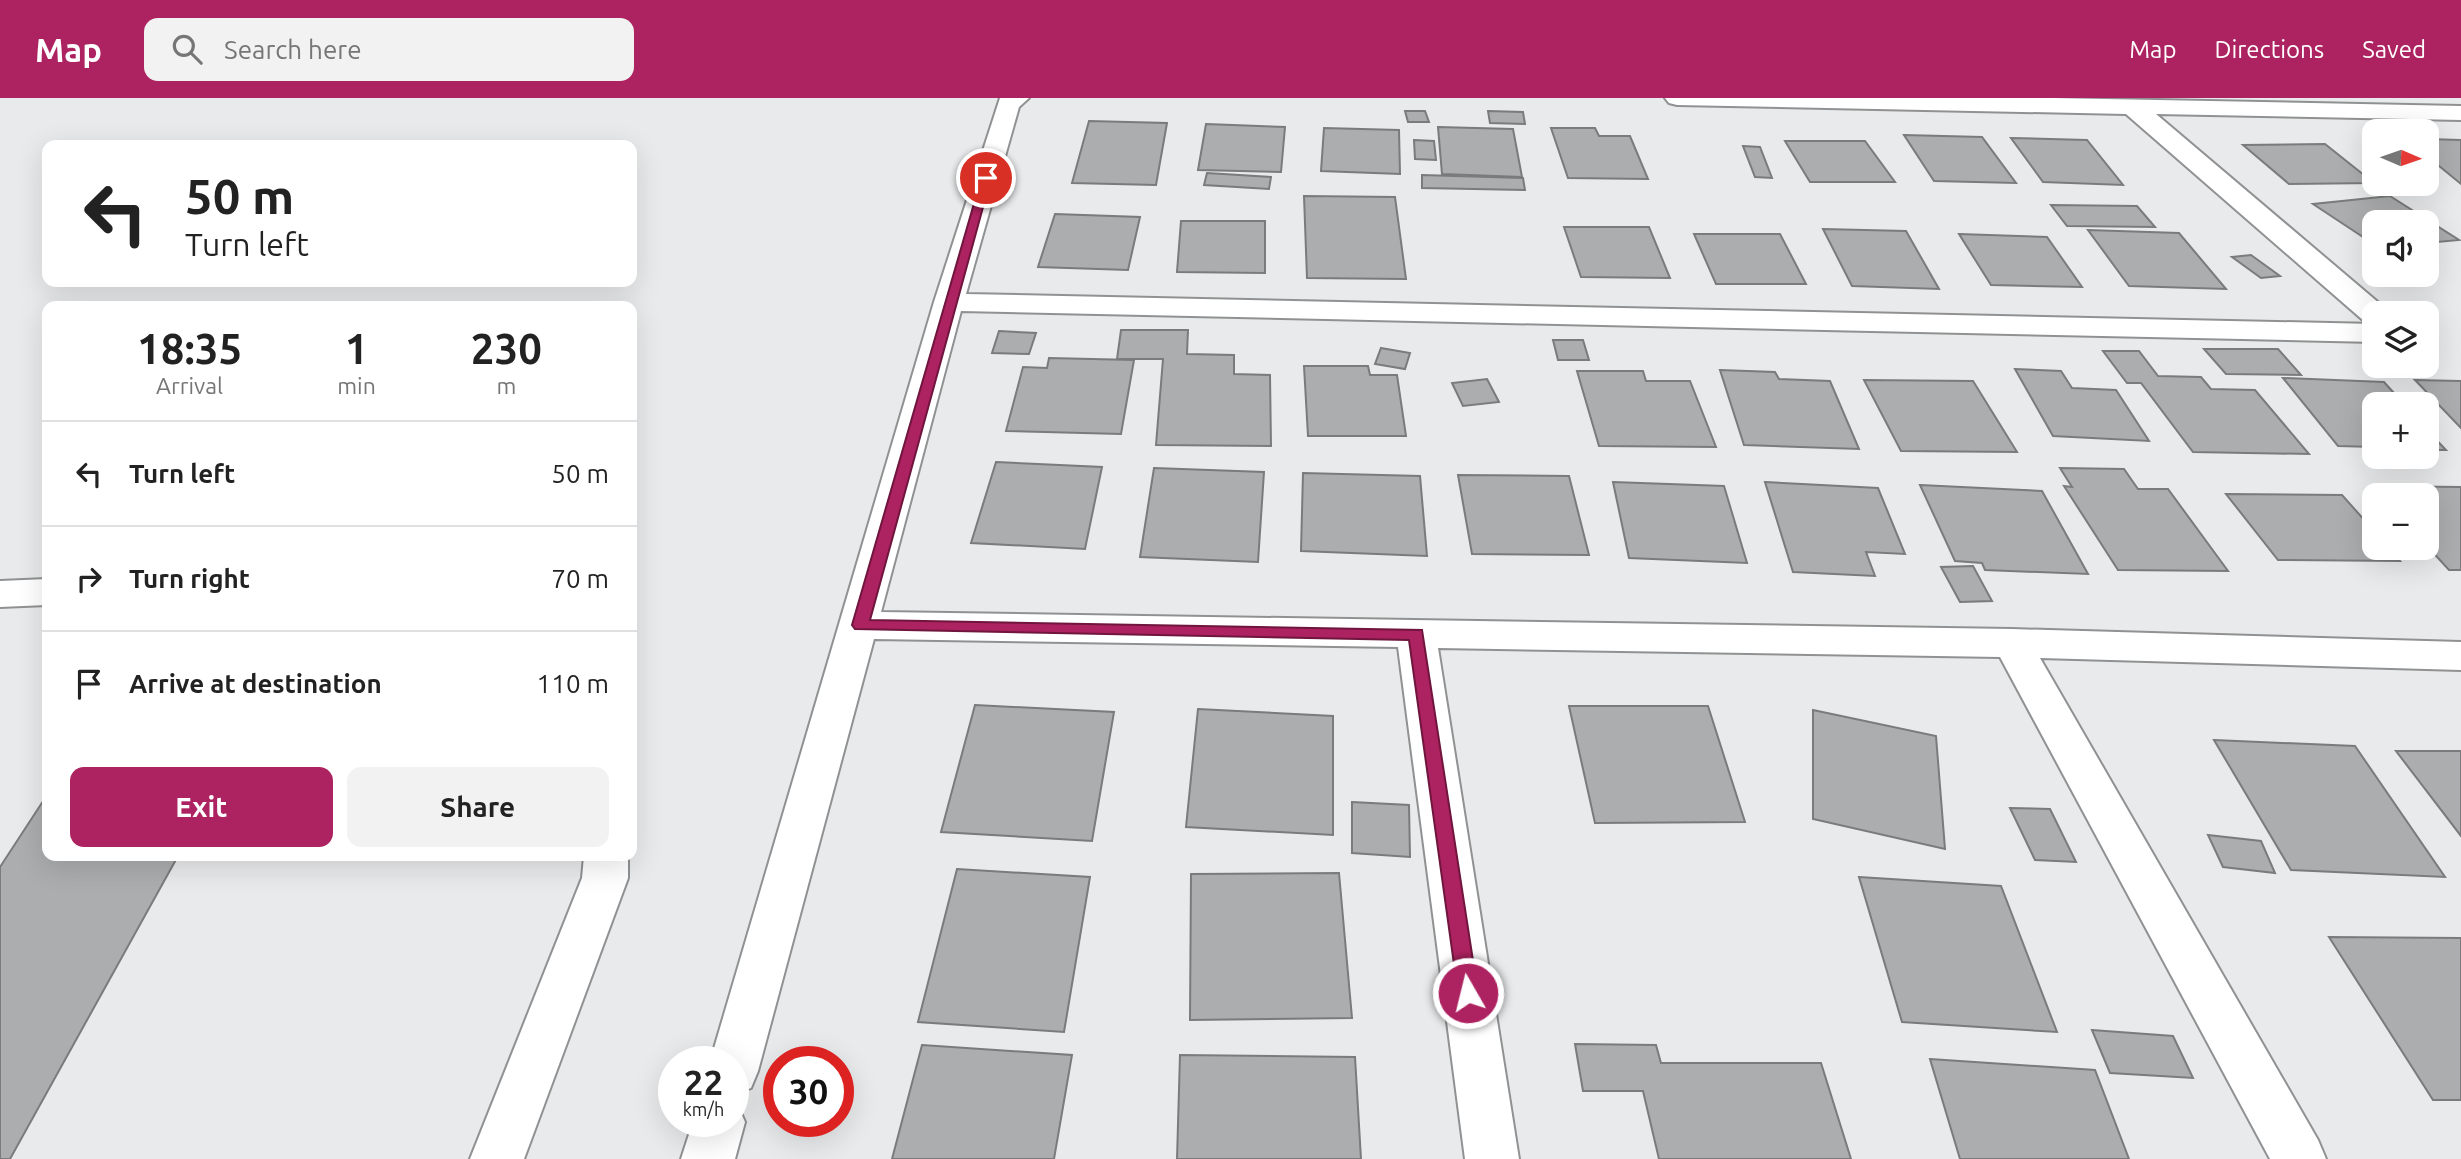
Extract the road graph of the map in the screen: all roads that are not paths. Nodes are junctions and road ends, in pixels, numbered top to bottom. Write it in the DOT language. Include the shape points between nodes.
graph roads {
  1 [pos="1017,98"];
  2 [pos="1677,98"];
  3 [pos="2134,108"];
  4 [pos="2461,113"];
  5 [pos="949,302"];
  6 [pos="2362,304"];
  7 [pos="2362,332"];
  8 [pos="42,592"];
  9 [pos="0,594"];
  10 [pos="860,625"];
  11 [pos="1416,634"];
  12 [pos="2012,643"];
  13 [pos="2461,656"];
  14 [pos="606,861"];
  15 [pos="740,1046"];
  16 [pos="715,1137"];
  17 [pos="497,1159"];
  18 [pos="708,1159"];
  19 [pos="1492,1159"];
  20 [pos="2299,1159"];
  1 -- 5 [label="street" via="1008,103"];
  2 -- 3 [label="street"];
  3 -- 4 [label="street"];
  3 -- 6 [label="street"];
  5 -- 7 [label="street"];
  5 -- 10 [label="street"];
  8 -- 9 [label="street"];
  10 -- 11 [label="street"];
  10 -- 15 [label="street"];
  11 -- 12 [label="street"];
  11 -- 19 [label="street"];
  12 -- 13 [label="street"];
  12 -- 20 [label="street"];
  14 -- 17 [label="street" via="605,878"];
  16 -- 18 [label="street"];
}
